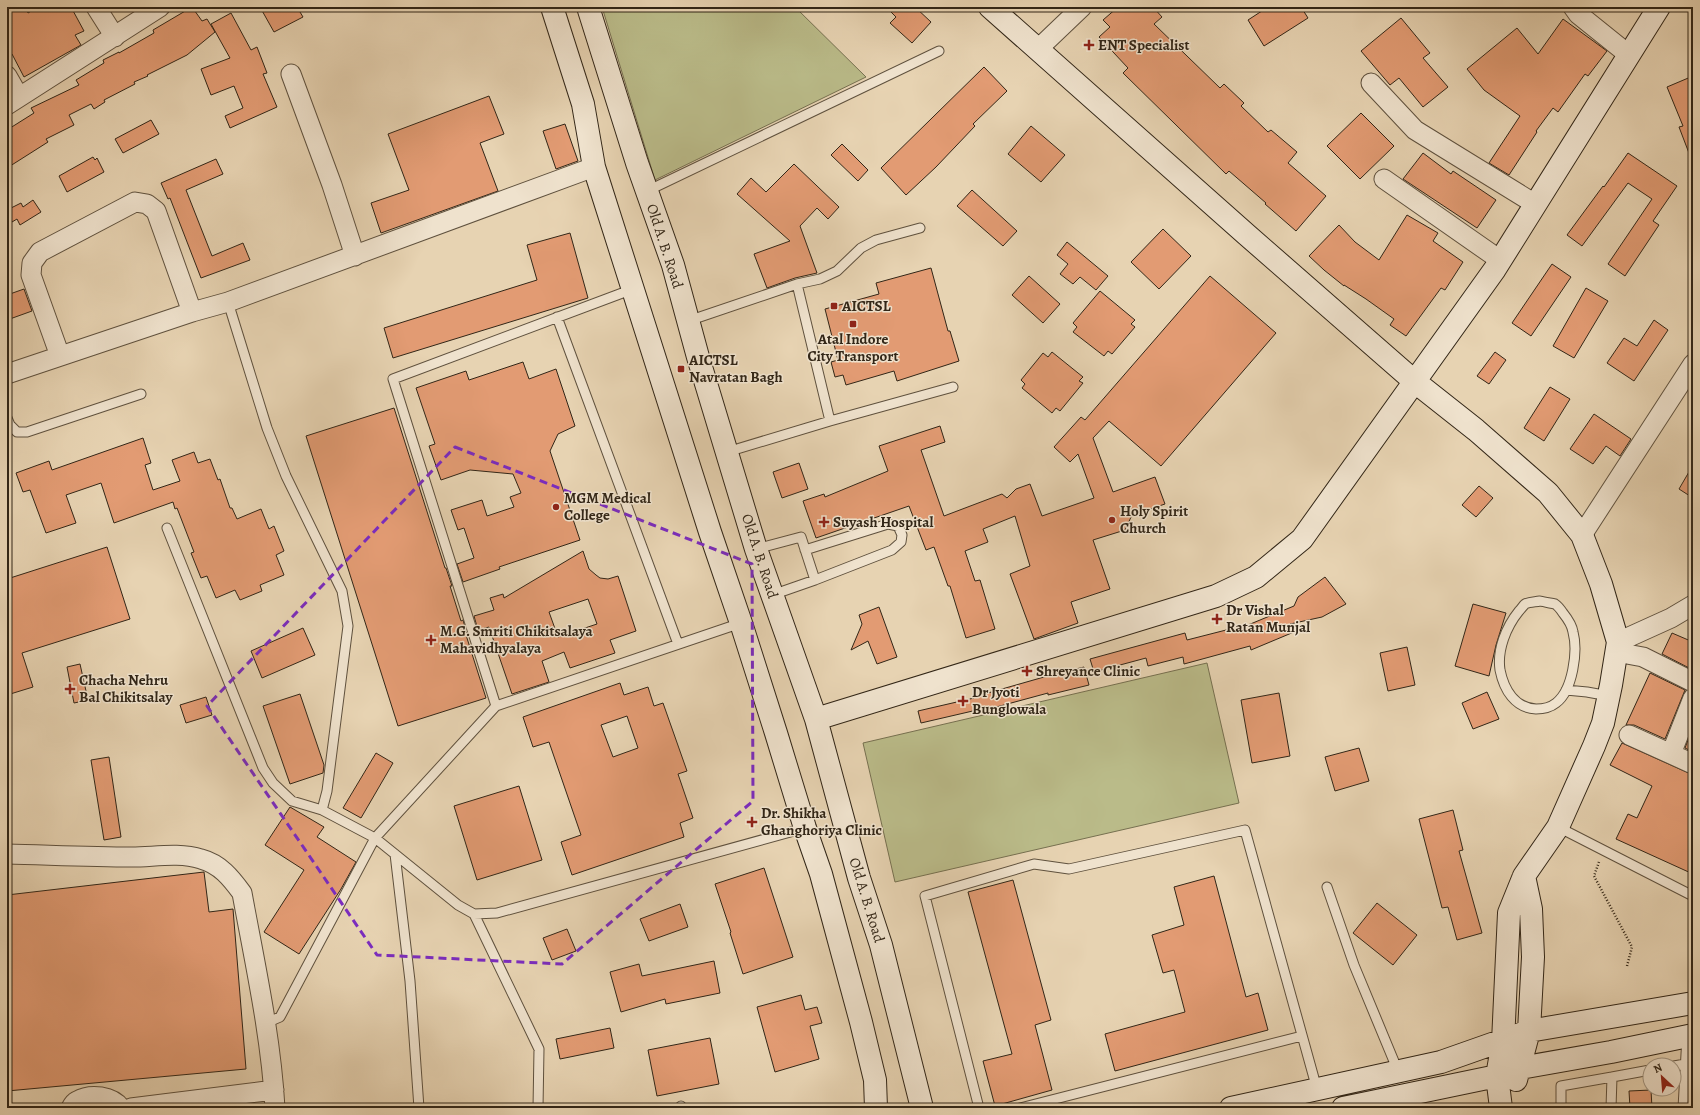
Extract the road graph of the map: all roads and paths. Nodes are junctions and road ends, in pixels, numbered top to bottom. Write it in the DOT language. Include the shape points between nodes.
graph roads {
  1 [pos="96,7"];
  2 [pos="160,7"];
  3 [pos="552,7"];
  4 [pos="588,7"];
  5 [pos="990,7"];
  6 [pos="1082,7"];
  7 [pos="1573,7"];
  8 [pos="1659,7"];
  9 [pos="115,37"];
  10 [pos="1038,49"];
  11 [pos="939,51"];
  12 [pos="1629,55"];
  13 [pos="291,74"];
  14 [pos="7,76"];
  15 [pos="1371,83"];
  16 [pos="13,101"];
  17 [pos="594,167"];
  18 [pos="1384,179"];
  19 [pos="647,191"];
  20 [pos="1536,204"];
  21 [pos="920,228"];
  22 [pos="355,256"];
  23 [pos="1500,260"];
  24 [pos="797,284"];
  25 [pos="633,289"];
  26 [pos="228,302"];
  27 [pos="192,312"];
  28 [pos="557,317"];
  29 [pos="688,321"];
  30 [pos="60,356"];
  31 [pos="1693,364"];
  32 [pos="7,374"];
  33 [pos="1414,382"];
  34 [pos="952,387"];
  35 [pos="141,394"];
  36 [pos="7,418"];
  37 [pos="830,421"];
  38 [pos="727,452"];
  39 [pos="167,528"];
  40 [pos="1582,535"];
  41 [pos="756,549"];
  42 [pos="805,550"];
  43 [pos="815,580"];
  44 [pos="772,595"];
  45 [pos="1693,605"];
  46 [pos="741,623"];
  47 [pos="678,644"];
  48 [pos="1617,647"];
  49 [pos="1693,682"];
  50 [pos="1566,690"];
  51 [pos="1609,696"];
  52 [pos="1693,698"];
  53 [pos="496,706"];
  54 [pos="816,720"];
  55 [pos="1629,735"];
  56 [pos="1671,754"];
  57 [pos="1693,764"];
  58 [pos="322,810"];
  59 [pos="1558,827"];
  60 [pos="804,828"];
  61 [pos="375,838"];
  62 [pos="1603,850"];
  63 [pos="7,854"];
  64 [pos="395,854"];
  65 [pos="1524,876"];
  66 [pos="1327,887"];
  67 [pos="1693,896"];
  68 [pos="474,914"];
  69 [pos="1627,966"];
  70 [pos="1693,1003"];
  71 [pos="266,1023"];
  72 [pos="1529,1032"];
  73 [pos="1690,1035"];
  74 [pos="1302,1036"];
  75 [pos="1503,1042"];
  76 [pos="1685,1064"];
  77 [pos="1682,1065"];
  78 [pos="1520,1068"];
  79 [pos="1398,1071"];
  80 [pos="1642,1071"];
  81 [pos="1497,1076"];
  82 [pos="1612,1077"];
  83 [pos="875,1080"];
  84 [pos="1317,1089"];
  85 [pos="275,1099"];
  86 [pos="121,1106"];
  87 [pos="70,1108"];
  88 [pos="419,1108"];
  89 [pos="538,1108"];
  90 [pos="860,1108"];
  91 [pos="876,1108"];
  92 [pos="922,1108"];
  93 [pos="979,1108"];
  94 [pos="1020,1108"];
  95 [pos="1231,1108"];
  96 [pos="1343,1108"];
  97 [pos="1502,1108"];
  98 [pos="1506,1108"];
  99 [pos="1561,1108"];
  100 [pos="1611,1108"];
  101 [pos="1683,1108"];
  1 -- 9 [label="street"];
  2 -- 9 [label="street"];
  3 -- 17 [label="main road" via="583,104"];
  4 -- 19 [label="main road, Old A. B. Road"];
  5 -- 10 [label="main road"];
  6 -- 10 [label="street"];
  7 -- 12 [label="street" via="1578,14"];
  8 -- 12 [label="main road"];
  9 -- 16 [label="street"];
  10 -- 33 [label="main road"];
  11 -- 19 [label="lane"];
  12 -- 20 [label="main road"];
  13 -- 22 [label="street"];
  14 -- 16 [label="street"];
  15 -- 20 [label="street" via="1414,130"];
  17 -- 22 [label="street"];
  17 -- 25 [label="main road"];
  18 -- 23 [label="street"];
  19 -- 29 [label="main road, Old A. B. Road" via="673,265"];
  20 -- 23 [label="main road"];
  21 -- 24 [label="lane" via="876,240 861,248 837,271 820,279"];
  22 -- 26 [label="street"];
  23 -- 33 [label="main road"];
  24 -- 29 [label="lane"];
  24 -- 37 [label="lane"];
  25 -- 28 [label="lane"];
  25 -- 46 [label="main road"];
  26 -- 27 [label="street"];
  26 -- 58 [label="lane" via="267,428 286,476 342,591 348,626 327,791"];
  27 -- 30 [label="street"];
  27 -- 30 [label="street" via="156,211 147,204 135,202 40,252 32,263 31,275"];
  28 -- 47 [label="lane"];
  28 -- 53 [label="lane" via="393,379"];
  29 -- 38 [label="main road, Old A. B. Road"];
  30 -- 32 [label="street"];
  31 -- 40 [label="street"];
  33 -- 40 [label="main road" via="1476,430 1548,493"];
  33 -- 54 [label="main road" via="1302,539 1256,577 1216,596"];
  34 -- 37 [label="lane"];
  35 -- 36 [label="lane" via="27,432 17,432"];
  37 -- 38 [label="lane"];
  38 -- 41 [label="main road, Old A. B. Road"];
  39 -- 58 [label="lane" via="263,768 273,783 292,801"];
  40 -- 48 [label="main road" via="1601,584"];
  41 -- 42 [label="lane" via="800,537"];
  41 -- 44 [label="main road, Old A. B. Road"];
  42 -- 43 [label="lane"];
  42 -- 43 [label="lane" via="888,524 898,526 902,534 901,542 892,550"];
  43 -- 44 [label="lane"];
  44 -- 54 [label="main road, Old A. B. Road"];
  45 -- 48 [label="street"];
  46 -- 47 [label="lane"];
  46 -- 60 [label="main road" via="792,782"];
  47 -- 53 [label="lane"];
  48 -- 49 [label="street"];
  48 -- 51 [label="main road"];
  50 -- 50 [label="lane" via="1556,703 1543,709 1528,708 1513,700 1507,691 1500,666 1501,650 1513,617 1524,605 1540,601 1556,605 1573,630 1576,644 1575,659"];
  50 -- 51 [label="lane"];
  51 -- 59 [label="main road" via="1603,723"];
  52 -- 56 [label="street"];
  53 -- 61 [label="lane"];
  54 -- 92 [label="main road, Old A. B. Road" via="859,878 881,945"];
  55 -- 56 [label="street"];
  56 -- 57 [label="street"];
  58 -- 61 [label="lane"];
  59 -- 62 [label="lane"];
  59 -- 65 [label="main road"];
  60 -- 68 [label="lane" via="497,913"];
  60 -- 83 [label="main road" via="823,881"];
  61 -- 64 [label="lane"];
  61 -- 71 [label="lane" via="280,1017"];
  62 -- 67 [label="lane"];
  62 -- 69 [label="path" via="1594,876 1632,947"];
  63 -- 71 [label="street" via="182,856 201,859 218,866 242,893"];
  64 -- 68 [label="lane" via="458,905"];
  64 -- 88 [label="lane" via="410,981"];
  65 -- 72 [label="main road" via="1531,909 1533,950"];
  65 -- 75 [label="main road" via="1509,913"];
  66 -- 79 [label="lane" via="1354,965"];
  68 -- 89 [label="lane" via="539,1049"];
  70 -- 72 [label="main road"];
  71 -- 85 [label="street"];
  72 -- 75 [label="main road"];
  72 -- 78 [label="main road"];
  73 -- 76 [label="lane"];
  73 -- 78 [label="main road"];
  74 -- 84 [label="lane"];
  74 -- 93 [label="lane" via="1244,830 1069,869 1034,864 925,896"];
  74 -- 94 [label="lane"];
  75 -- 79 [label="main road" via="1441,1062"];
  75 -- 81 [label="main road"];
  76 -- 77 [label="lane"];
  76 -- 101 [label="lane"];
  78 -- 81 [label="main road"];
  78 -- 98 [label="main road"];
  79 -- 84 [label="main road"];
  80 -- 82 [label="lane"];
  81 -- 96 [label="main road"];
  81 -- 97 [label="main road"];
  82 -- 99 [label="lane" via="1561,1086"];
  82 -- 100 [label="lane"];
  83 -- 90 [label="main road"];
  83 -- 91 [label="main road"];
  84 -- 95 [label="main road"];
  85 -- 86 [label="street"];
  86 -- 87 [label="street" via="98,1096 77,1101"];
}
